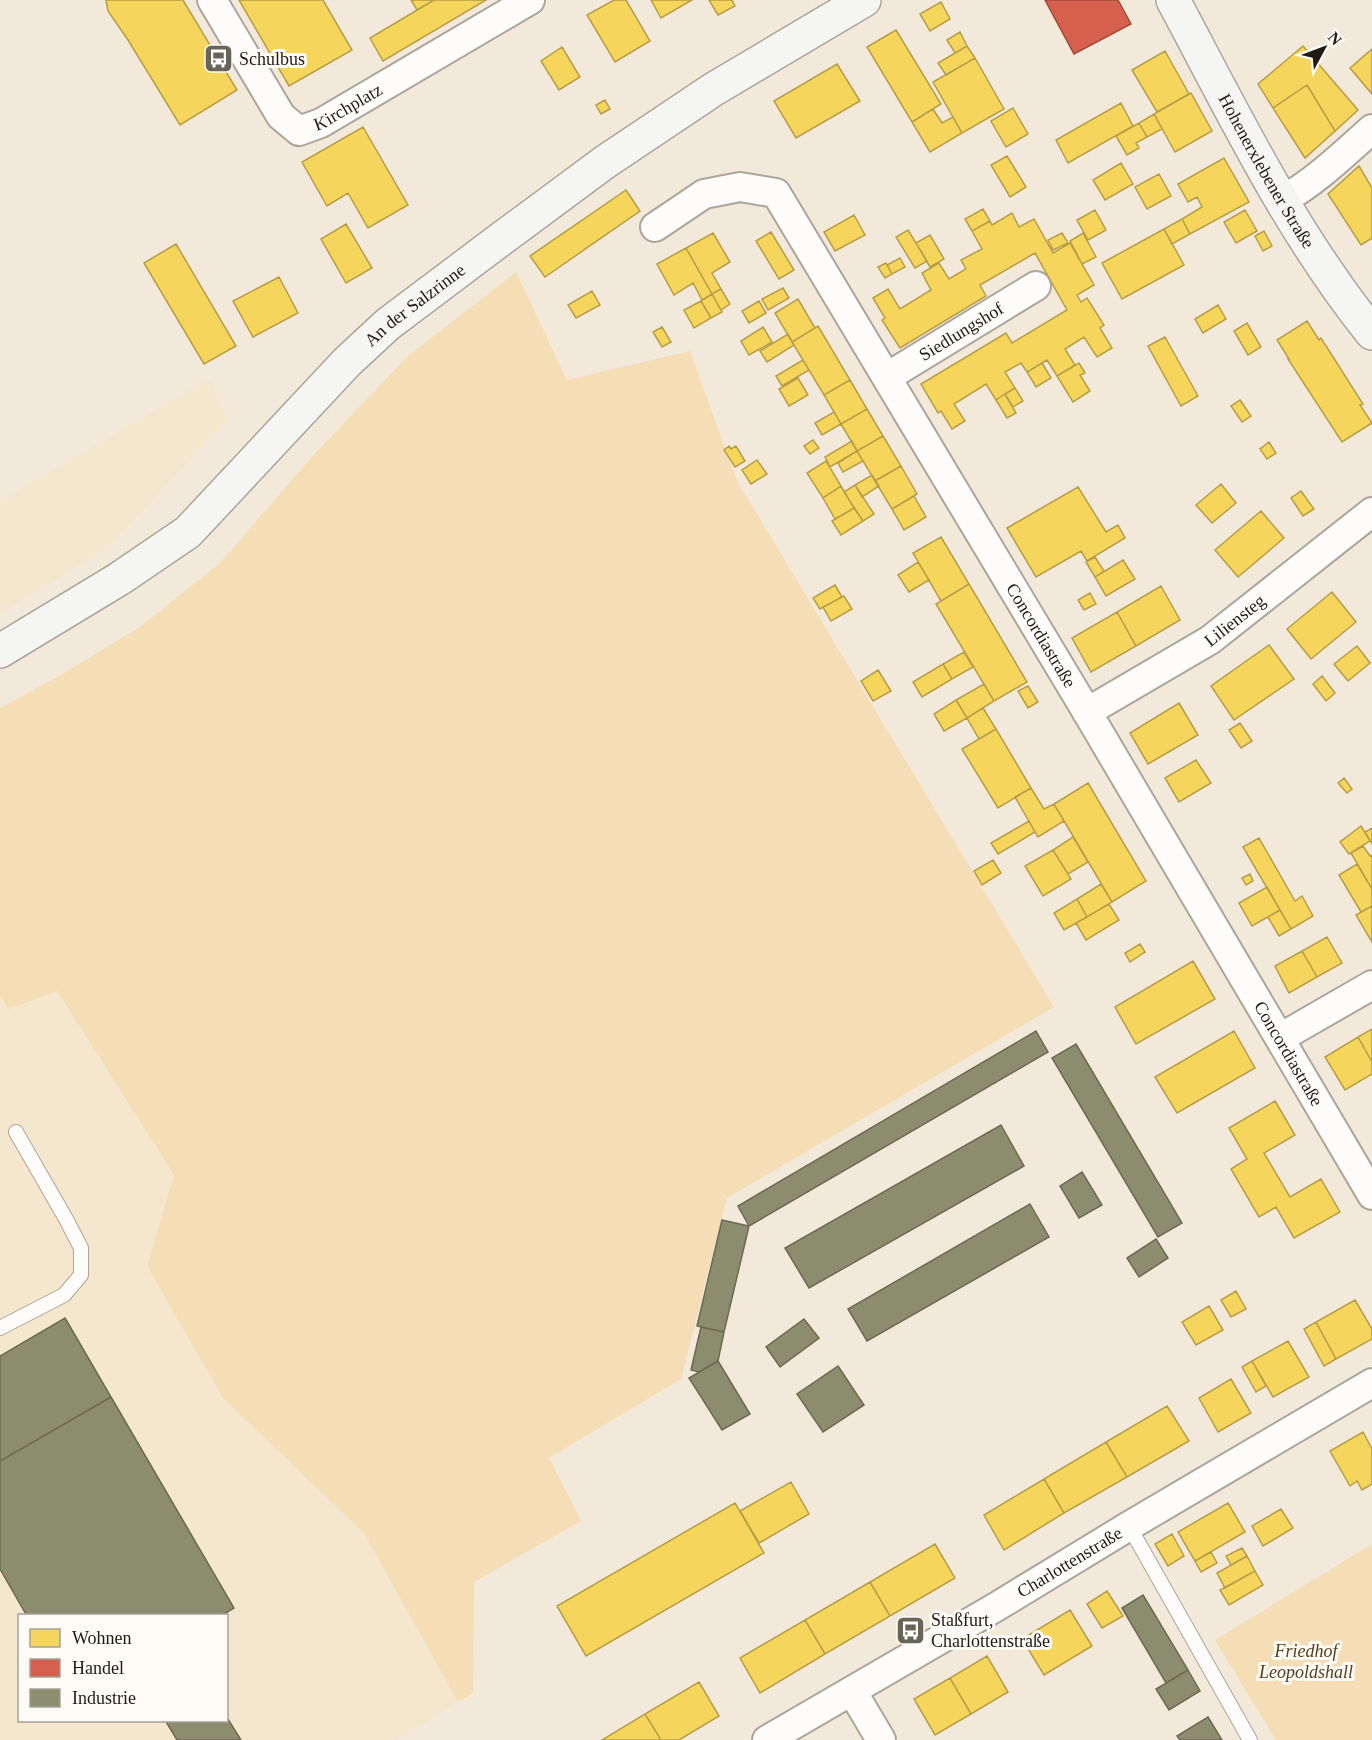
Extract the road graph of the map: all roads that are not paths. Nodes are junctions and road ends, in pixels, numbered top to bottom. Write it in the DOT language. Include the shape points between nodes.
graph roads {
  1 [pos="212,0"];
  2 [pos="530,0"];
  3 [pos="864,0"];
  4 [pos="1173,0"];
  5 [pos="1372,129"];
  6 [pos="1281,201"];
  7 [pos="654,227"];
  8 [pos="1035,286"];
  9 [pos="1372,333"];
  10 [pos="887,377"];
  11 [pos="1372,512"];
  12 [pos="0,651"];
  13 [pos="1087,712"];
  14 [pos="1372,985"];
  15 [pos="1280,1038"];
  16 [pos="16,1132"];
  17 [pos="1372,1195"];
  18 [pos="0,1328"];
  19 [pos="1372,1383"];
  20 [pos="1128,1526"];
  21 [pos="852,1691"];
  22 [pos="767,1740"];
  23 [pos="881,1740"];
  24 [pos="1251,1740"];
  1 -- 2 [label="street, Kirchplatz" via="281,116 299,131 321,123"];
  3 -- 12 [label="main road, An der Salzrinne" via="714,88 591,172 388,324 347,362 188,532"];
  4 -- 6 [label="main road, Hohenerxlebener Straße"];
  5 -- 6 [label="street" via="1318,176"];
  6 -- 9 [label="main road, Hohenerxlebener Straße" via="1337,288"];
  7 -- 10 [label="street, Concordiastraße" via="704,194 740,187 776,193"];
  8 -- 10 [label="street, Siedlungshof"];
  10 -- 13 [label="street, Concordiastraße"];
  11 -- 13 [label="street, Liliensteg" via="1210,640"];
  13 -- 15 [label="street, Concordiastraße"];
  14 -- 15 [label="street"];
  15 -- 17 [label="street, Concordiastraße"];
  16 -- 18 [label="lane" via="81,1248 81,1275 64,1295"];
  19 -- 20 [label="street, Charlottenstraße"];
  20 -- 21 [label="street, Charlottenstraße"];
  20 -- 24 [label="lane"];
  21 -- 22 [label="street, Charlottenstraße"];
  21 -- 23 [label="street"];
}
